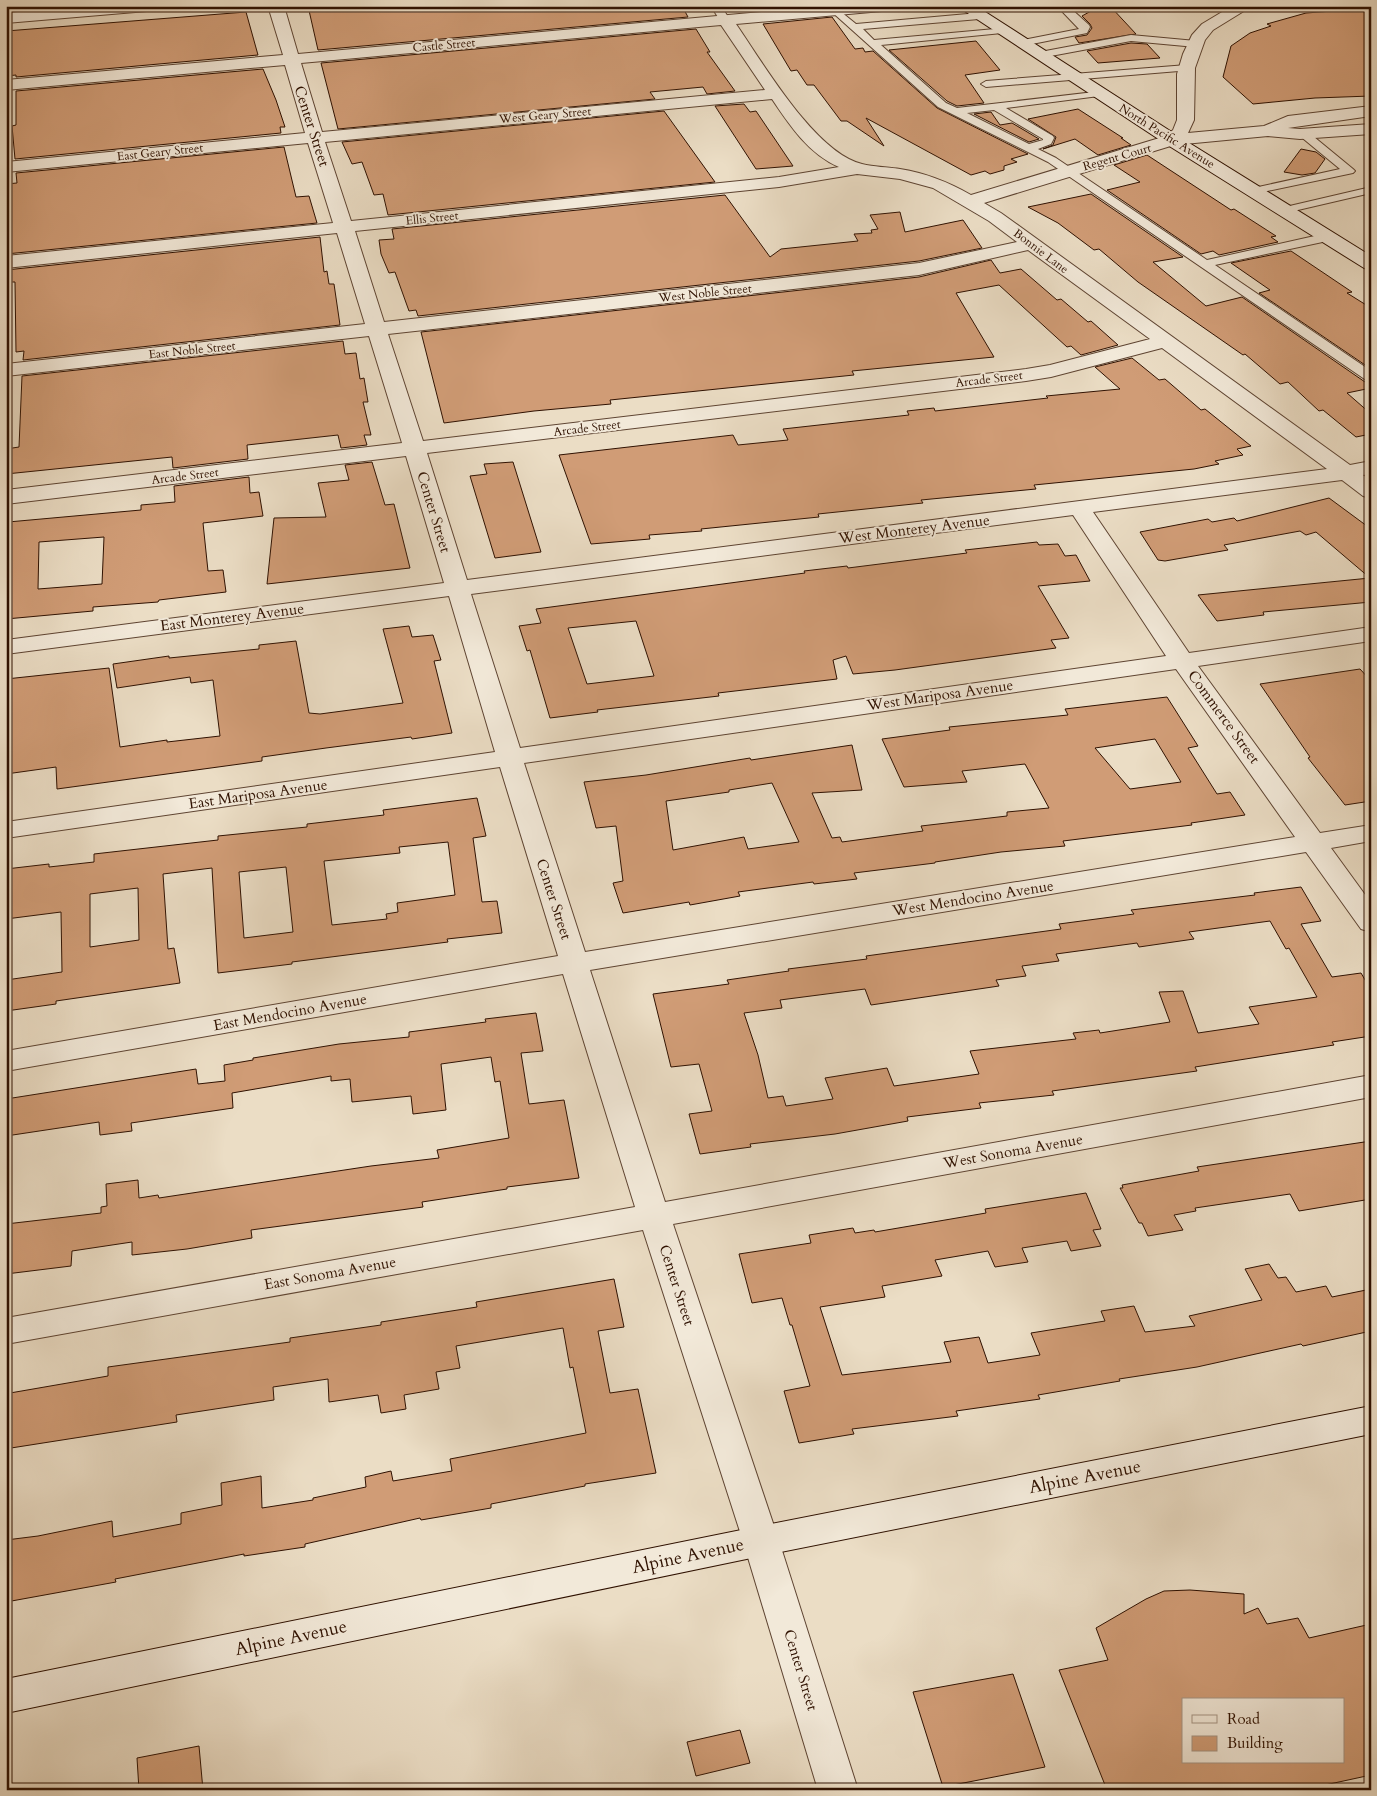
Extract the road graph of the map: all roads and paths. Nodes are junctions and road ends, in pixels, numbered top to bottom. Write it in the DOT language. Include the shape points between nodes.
graph roads {
  1 [pos="147,6"];
  2 [pos="276,6"];
  3 [pos="882,6"];
  4 [pos="1062,6"];
  5 [pos="1244,6"];
  6 [pos="835,10"];
  7 [pos="972,11"];
  8 [pos="721,13"];
  9 [pos="6,18"];
  10 [pos="854,27"];
  11 [pos="1002,30"];
  12 [pos="872,43"];
  13 [pos="1022,43"];
  14 [pos="1196,44"];
  15 [pos="1040,55"];
  16 [pos="290,59"];
  17 [pos="1187,68"];
  18 [pos="1074,77"];
  19 [pos="986,84"];
  20 [pos="6,85"];
  21 [pos="1099,93"];
  22 [pos="776,94"];
  23 [pos="996,107"];
  24 [pos="1371,111"];
  25 [pos="954,112"];
  26 [pos="1371,129"];
  27 [pos="1268,132"];
  28 [pos="1304,134"];
  29 [pos="315,137"];
  30 [pos="1172,140"];
  31 [pos="1028,148"];
  32 [pos="6,167"];
  33 [pos="857,169"];
  34 [pos="1069,171"];
  35 [pos="1253,190"];
  36 [pos="1371,190"];
  37 [pos="968,202"];
  38 [pos="1285,210"];
  39 [pos="345,228"];
  40 [pos="1328,237"];
  41 [pos="1031,244"];
  42 [pos="1369,261"];
  43 [pos="6,262"];
  44 [pos="1205,264"];
  45 [pos="377,330"];
  46 [pos="1164,342"];
  47 [pos="6,370"];
  48 [pos="1371,377"];
  49 [pos="415,448"];
  50 [pos="1371,467"];
  51 [pos="1344,473"];
  52 [pos="1371,491"];
  53 [pos="6,497"];
  54 [pos="1080,509"];
  55 [pos="458,589"];
  56 [pos="1371,634"];
  57 [pos="6,647"];
  58 [pos="1184,661"];
  59 [pos="509,757"];
  60 [pos="6,830"];
  61 [pos="1371,833"];
  62 [pos="1314,842"];
  63 [pos="1371,923"];
  64 [pos="574,963"];
  65 [pos="6,1061"];
  66 [pos="1371,1086"];
  67 [pos="654,1216"];
  68 [pos="6,1331"];
  69 [pos="1371,1420"];
  70 [pos="762,1541"];
  71 [pos="6,1696"];
  72 [pos="838,1790"];
  1 -- 9 [label="street"];
  2 -- 16 [label="street, Center Street"];
  3 -- 6 [label="street, Castle Street"];
  4 -- 13 [label="lane" via="1085,27 1083,31"];
  5 -- 14 [label="street" via="1204,30"];
  6 -- 8 [label="street, Castle Street"];
  6 -- 10 [label="lane"];
  7 -- 10 [label="lane"];
  7 -- 11 [label="street, North Pacific Avenue"];
  8 -- 16 [label="street, Castle Street"];
  8 -- 22 [label="street, Bonnie Lane"];
  10 -- 12 [label="lane"];
  11 -- 12 [label="lane"];
  11 -- 13 [label="street, North Pacific Avenue"];
  12 -- 25 [label="lane"];
  13 -- 15 [label="street, North Pacific Avenue"];
  14 -- 15 [label="lane" via="1131,38"];
  14 -- 17 [label="street"];
  15 -- 18 [label="street, North Pacific Avenue"];
  16 -- 20 [label="street, Castle Street"];
  16 -- 29 [label="street, Center Street"];
  17 -- 18 [label="lane"];
  17 -- 30 [label="street" via="1188,110 1183,132"];
  18 -- 19 [label="lane"];
  18 -- 21 [label="street, North Pacific Avenue"];
  21 -- 23 [label="lane"];
  21 -- 30 [label="street, North Pacific Avenue"];
  22 -- 29 [label="street, West Geary Street"];
  22 -- 33 [label="street, Bonnie Lane" via="818,146 830,157"];
  23 -- 25 [label="lane"];
  23 -- 31 [label="lane" via="1049,138 1047,142"];
  24 -- 27 [label="street, Regent Court" via="1288,121"];
  25 -- 31 [label="lane"];
  26 -- 28 [label="street, Regent Court"];
  27 -- 28 [label="street, Regent Court"];
  27 -- 30 [label="street, Regent Court"];
  28 -- 35 [label="lane" via="1349,171"];
  29 -- 32 [label="street, East Geary Street"];
  29 -- 39 [label="street, Center Street"];
  30 -- 34 [label="street, Regent Court"];
  30 -- 35 [label="street, North Pacific Avenue"];
  31 -- 34 [label="lane"];
  33 -- 37 [label="street, Bonnie Lane" via="901,174 938,184"];
  33 -- 39 [label="street, Ellis Street" via="798,180"];
  34 -- 37 [label="street, Regent Court"];
  34 -- 44 [label="lane"];
  35 -- 38 [label="street, North Pacific Avenue"];
  36 -- 38 [label="lane"];
  37 -- 41 [label="street, Bonnie Lane"];
  38 -- 40 [label="street, North Pacific Avenue"];
  39 -- 43 [label="street, Ellis Street"];
  39 -- 45 [label="street, Center Street"];
  40 -- 42 [label="street, North Pacific Avenue"];
  40 -- 44 [label="lane"];
  41 -- 45 [label="street, West Noble Street" via="919,268"];
  41 -- 46 [label="street, Bonnie Lane"];
  44 -- 48 [label="lane"];
  45 -- 47 [label="street, East Noble Street"];
  45 -- 49 [label="street, Center Street"];
  46 -- 49 [label="street, Arcade Street" via="1125,354 1034,373"];
  46 -- 51 [label="street, Bonnie Lane"];
  49 -- 53 [label="street, Arcade Street"];
  49 -- 55 [label="street, Center Street"];
  50 -- 51 [label="street, West Monterey Avenue"];
  51 -- 52 [label="street, Bonnie Lane"];
  51 -- 54 [label="street, West Monterey Avenue"];
  54 -- 55 [label="street, West Monterey Avenue"];
  54 -- 58 [label="street, Commerce Street"];
  55 -- 57 [label="street, East Monterey Avenue"];
  55 -- 59 [label="street, Center Street"];
  56 -- 58 [label="street, West Mariposa Avenue"];
  58 -- 59 [label="street, West Mariposa Avenue"];
  58 -- 62 [label="street, Commerce Street"];
  59 -- 60 [label="street, East Mariposa Avenue"];
  59 -- 64 [label="street, Center Street"];
  61 -- 62 [label="street, West Mendocino Avenue"];
  62 -- 63 [label="street, Commerce Street"];
  62 -- 64 [label="street, West Mendocino Avenue"];
  64 -- 65 [label="street, East Mendocino Avenue"];
  64 -- 67 [label="street, Center Street"];
  66 -- 67 [label="street, West Sonoma Avenue"];
  67 -- 68 [label="street, East Sonoma Avenue"];
  67 -- 70 [label="street, Center Street"];
  69 -- 70 [label="street, Alpine Avenue"];
  70 -- 71 [label="street, Alpine Avenue"];
  70 -- 72 [label="street, Center Street"];
}
